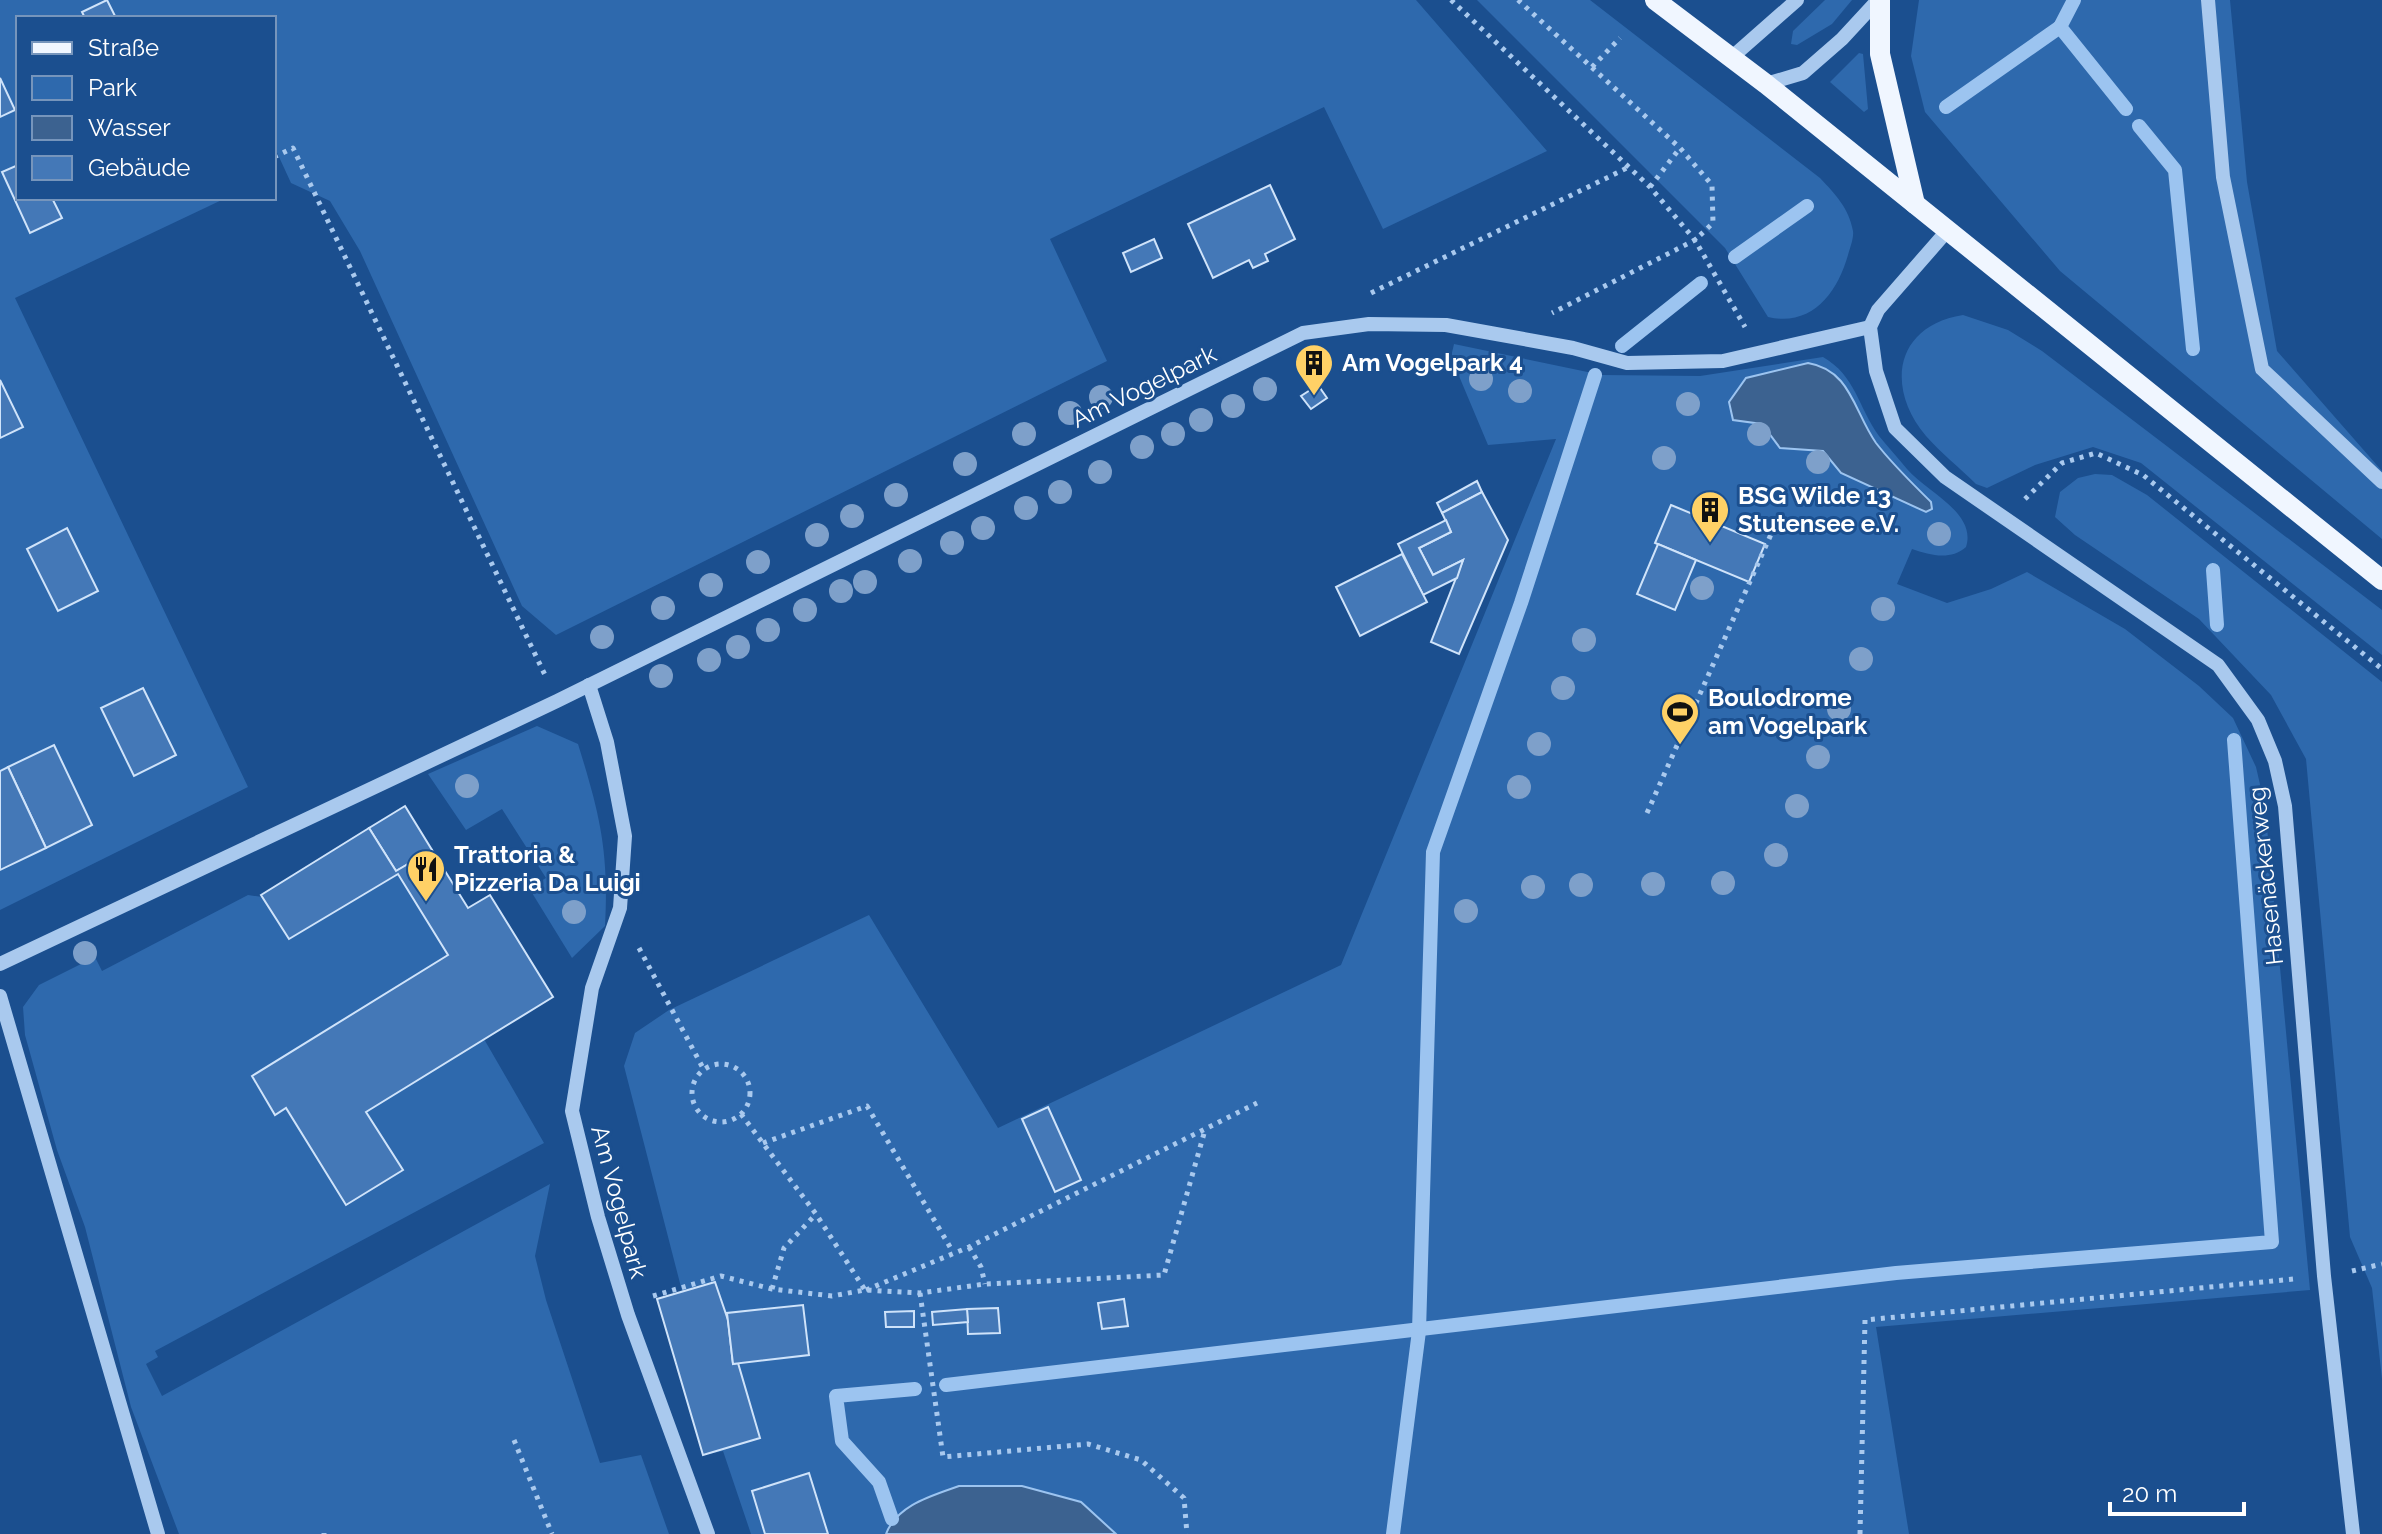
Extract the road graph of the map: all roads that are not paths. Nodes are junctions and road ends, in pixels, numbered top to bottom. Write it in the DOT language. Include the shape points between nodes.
graph roads {
  1 [pos="1655,0"];
  2 [pos="1797,0"];
  3 [pos="1879,0"];
  4 [pos="2208,0"];
  5 [pos="1731,58"];
  6 [pos="1766,84"];
  7 [pos="1915,204"];
  8 [pos="1947,231"];
  9 [pos="1870,327"];
  10 [pos="2382,482"];
  11 [pos="2382,580"];
  12 [pos="589,685"];
  13 [pos="0,964"];
  14 [pos="0,996"];
  15 [pos="158,1534"];
  16 [pos="708,1534"];
  17 [pos="2353,1534"];
  1 -- 5 [label="main road"];
  2 -- 5 [label="street"];
  3 -- 6 [label="street" via="1803,73"];
  3 -- 7 [label="main road" via="1880,54"];
  4 -- 10 [label="street" via="2223,177 2262,369"];
  5 -- 6 [label="main road"];
  6 -- 7 [label="main road"];
  7 -- 8 [label="main road"];
  8 -- 9 [label="street" via="1878,310"];
  8 -- 11 [label="main road"];
  9 -- 12 [label="street, Am Vogelpark" via="1723,361 1627,363 1446,325 1369,324 1303,333"];
  9 -- 17 [label="street, Hasenäckerweg" via="1876,371 1895,428 1945,477 2218,665 2258,720 2275,761 2285,806 2324,1276"];
  12 -- 13 [label="street, Am Vogelpark"];
  12 -- 16 [label="street, Am Vogelpark" via="607,742 625,836 620,908 592,988 572,1111 628,1315"];
  14 -- 15 [label="street"];
}
